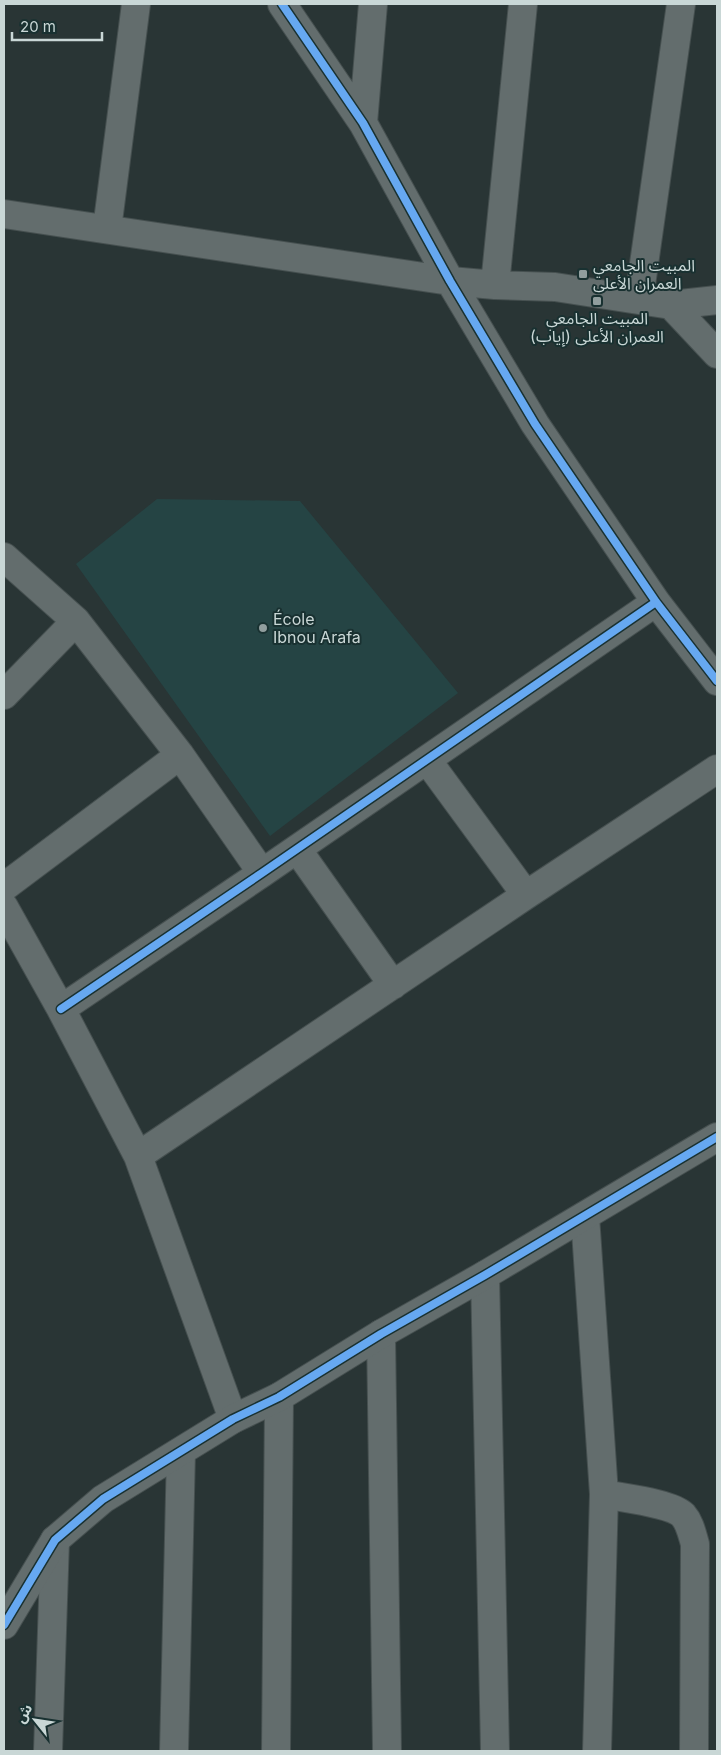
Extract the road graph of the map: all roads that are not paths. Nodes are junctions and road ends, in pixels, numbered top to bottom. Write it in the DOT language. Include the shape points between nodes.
graph roads {
  1 [pos="136,4"];
  2 [pos="282,4"];
  3 [pos="373,4"];
  4 [pos="522,4"];
  5 [pos="682,4"];
  6 [pos="363,123"];
  7 [pos="4,214"];
  8 [pos="107,229"];
  9 [pos="450,280"];
  10 [pos="495,285"];
  11 [pos="639,298"];
  12 [pos="717,300"];
  13 [pos="671,305"];
  14 [pos="717,354"];
  15 [pos="4,557"];
  16 [pos="656,602"];
  17 [pos="76,621"];
  18 [pos="717,681"];
  19 [pos="4,695"];
  20 [pos="180,755"];
  21 [pos="427,760"];
  22 [pos="717,769"];
  23 [pos="297,849"];
  24 [pos="262,873"];
  25 [pos="4,887"];
  26 [pos="526,895"];
  27 [pos="4,907"];
  28 [pos="393,985"];
  29 [pos="61,1009"];
  30 [pos="717,1137"];
  31 [pos="138,1156"];
  32 [pos="585,1216"];
  33 [pos="485,1275"];
  34 [pos="381,1334"];
  35 [pos="279,1396"];
  36 [pos="233,1419"];
  37 [pos="181,1452"];
  38 [pos="604,1494"];
  39 [pos="54,1540"];
  40 [pos="4,1625"];
  41 [pos="48,1751"];
  42 [pos="174,1751"];
  43 [pos="276,1751"];
  44 [pos="387,1751"];
  45 [pos="495,1751"];
  46 [pos="597,1751"];
  47 [pos="694,1751"];
  1 -- 8 [label="street"];
  2 -- 6 [label="street"];
  3 -- 6 [label="street"];
  4 -- 10 [label="street"];
  5 -- 11 [label="street"];
  6 -- 9 [label="street"];
  7 -- 8 [label="street"];
  8 -- 9 [label="street"];
  9 -- 10 [label="street"];
  9 -- 16 [label="street" via="536,424"];
  10 -- 11 [label="street" via="556,287"];
  11 -- 13 [label="street"];
  12 -- 13 [label="street"];
  13 -- 14 [label="street"];
  15 -- 17 [label="street"];
  16 -- 18 [label="street"];
  16 -- 21 [label="street"];
  17 -- 19 [label="street"];
  17 -- 20 [label="street"];
  20 -- 24 [label="street"];
  20 -- 25 [label="street"];
  21 -- 23 [label="street"];
  21 -- 26 [label="street"];
  22 -- 26 [label="street"];
  23 -- 24 [label="street"];
  23 -- 28 [label="street"];
  24 -- 29 [label="street"];
  26 -- 28 [label="street"];
  27 -- 29 [label="street"];
  28 -- 31 [label="street"];
  29 -- 31 [label="street"];
  30 -- 32 [label="street"];
  31 -- 36 [label="street"];
  32 -- 33 [label="street"];
  32 -- 38 [label="street"];
  33 -- 34 [label="street"];
  33 -- 45 [label="street"];
  34 -- 35 [label="street"];
  34 -- 44 [label="street"];
  35 -- 36 [label="street"];
  35 -- 43 [label="street"];
  36 -- 37 [label="street"];
  37 -- 39 [label="street" via="103,1499"];
  37 -- 42 [label="street"];
  38 -- 46 [label="street"];
  38 -- 47 [label="street" via="664,1505 682,1514 690,1527 694,1544"];
  39 -- 40 [label="street"];
  39 -- 41 [label="street"];
}
